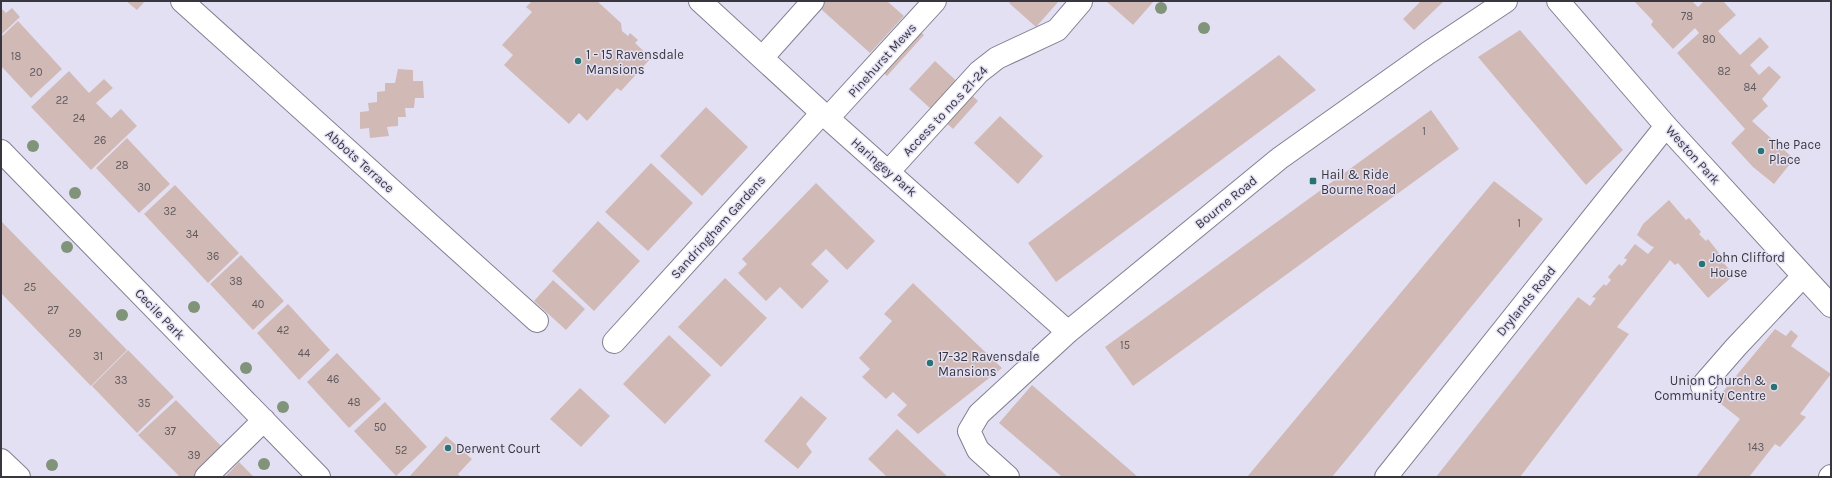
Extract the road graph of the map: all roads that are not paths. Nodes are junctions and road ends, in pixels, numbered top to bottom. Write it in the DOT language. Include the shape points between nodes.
graph roads {
  1 [pos="182,1"];
  2 [pos="700,1"];
  3 [pos="813,1"];
  4 [pos="935,1"];
  5 [pos="1506,1"];
  6 [pos="1558,1"];
  7 [pos="1081,2"];
  8 [pos="762,58"];
  9 [pos="825,116"];
  10 [pos="1666,126"];
  11 [pos="1,151"];
  12 [pos="890,171"];
  13 [pos="1803,276"];
  14 [pos="1831,306"];
  15 [pos="537,321"];
  16 [pos="1068,332"];
  17 [pos="614,342"];
  18 [pos="1702,386"];
  19 [pos="264,420"];
  20 [pos="1,460"];
  21 [pos="19,477"];
  22 [pos="206,477"];
  23 [pos="319,477"];
  24 [pos="1008,477"];
  25 [pos="1386,477"];
  1 -- 15 [label="street, Abbots Terrace"];
  2 -- 8 [label="street, Haringey Park"];
  3 -- 8 [label="street"];
  4 -- 9 [label="street, Pinehurst Mews"];
  5 -- 16 [label="street, Bourne Road" via="1280,158"];
  6 -- 10 [label="street, Weston Park"];
  7 -- 12 [label="street, Access to no.s 21-24" via="1057,30 997,58 979,72"];
  8 -- 9 [label="street, Haringey Park"];
  9 -- 12 [label="street, Haringey Park"];
  9 -- 17 [label="street, Sandringham Gardens"];
  10 -- 13 [label="street, Weston Park"];
  10 -- 25 [label="street, Drylands Road"];
  11 -- 19 [label="street, Cecile Park"];
  12 -- 16 [label="street, Haringey Park"];
  13 -- 14 [label="street, Weston Park"];
  13 -- 18 [label="street"];
  16 -- 24 [label="street, Bourne Road" via="979,414 969,431 978,450"];
  19 -- 22 [label="street"];
  19 -- 23 [label="street, Cecile Park"];
  20 -- 21 [label="street"];
}
